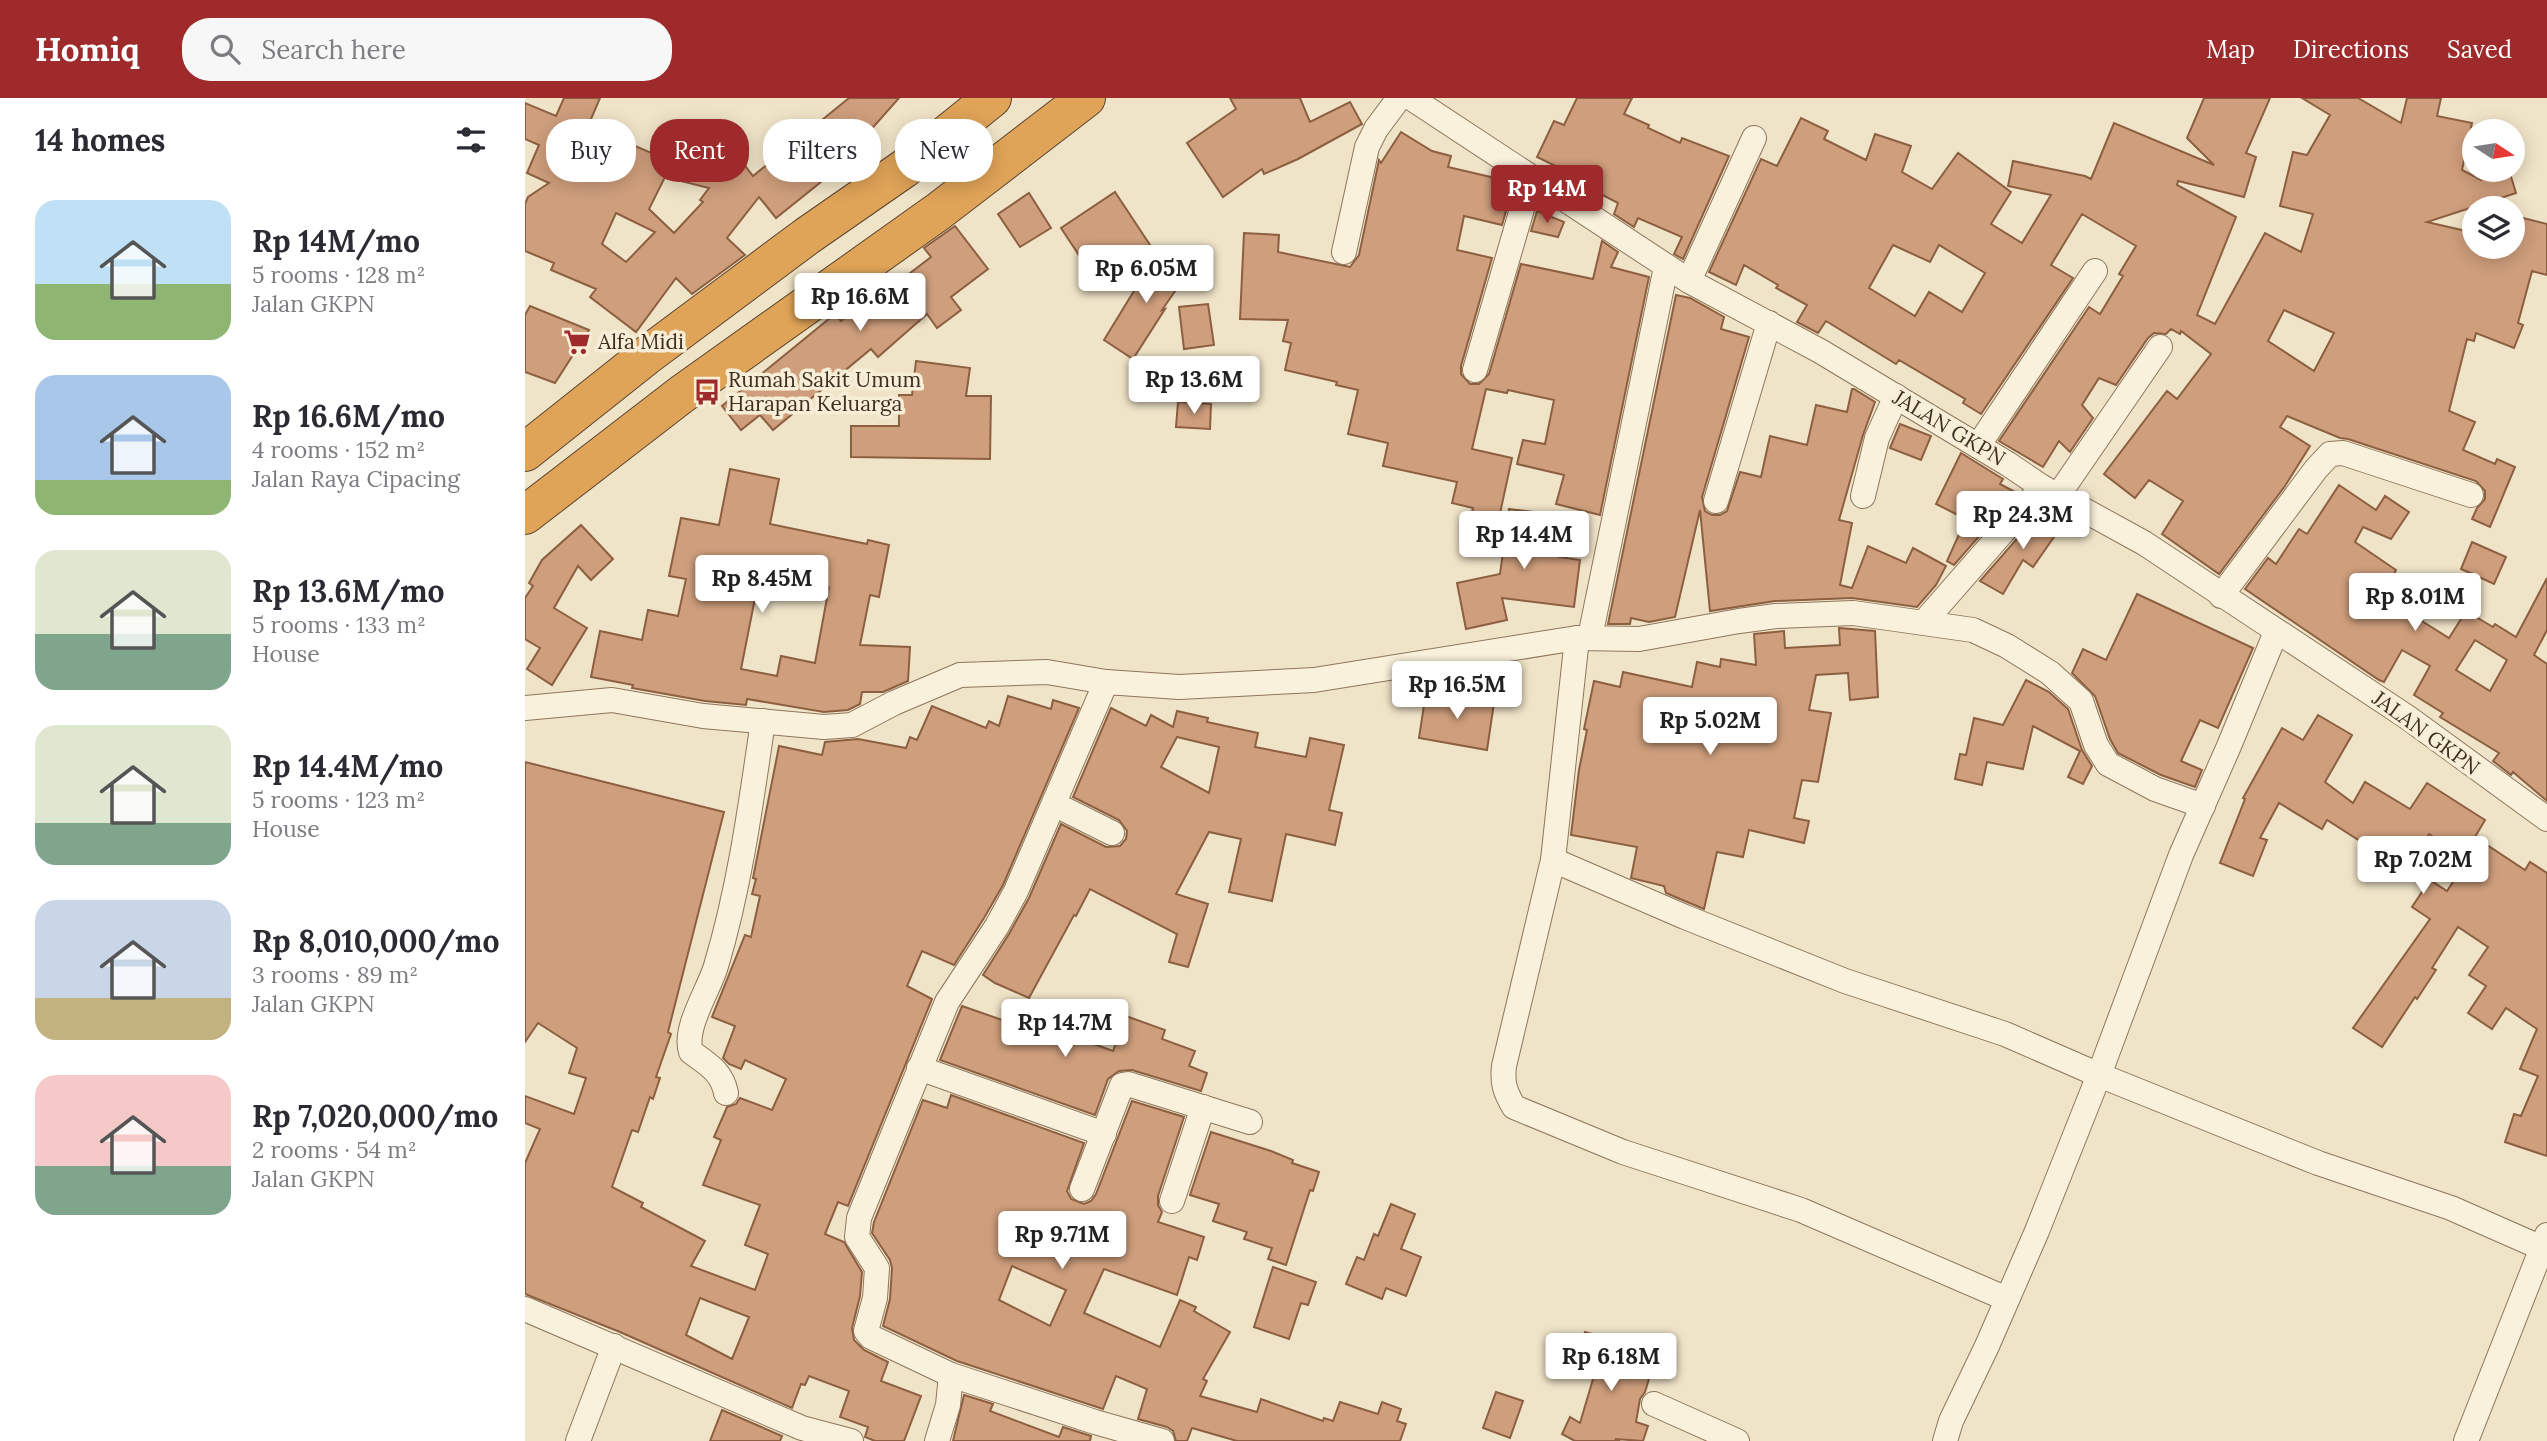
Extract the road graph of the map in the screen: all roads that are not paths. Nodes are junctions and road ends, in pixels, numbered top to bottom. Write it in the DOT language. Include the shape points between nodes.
graph roads {
  1 [pos="992,98"];
  2 [pos="1086,98"];
  3 [pos="1399,98"];
  4 [pos="1411,98"];
  5 [pos="1754,138"];
  6 [pos="1531,178"];
  7 [pos="1344,252"];
  8 [pos="1666,267"];
  9 [pos="2095,271"];
  10 [pos="1689,281"];
  11 [pos="1769,323"];
  12 [pos="2160,347"];
  13 [pos="1475,370"];
  14 [pos="1896,396"];
  15 [pos="1978,446"];
  16 [pos="525,452"];
  17 [pos="2049,492"];
  18 [pos="2471,495"];
  19 [pos="1863,496"];
  20 [pos="1716,500"];
  21 [pos="525,515"];
  22 [pos="2221,596"];
  23 [pos="1924,622"];
  24 [pos="2276,632"];
  25 [pos="1583,637"];
  26 [pos="1106,682"];
  27 [pos="525,708"];
  28 [pos="763,721"];
  29 [pos="1054,804"];
  30 [pos="2203,806"];
  31 [pos="2547,819"];
  32 [pos="1112,833"];
  33 [pos="1553,860"];
  34 [pos="919,1068"];
  35 [pos="2099,1076"];
  36 [pos="726,1093"];
  37 [pos="1202,1108"];
  38 [pos="1250,1122"];
  39 [pos="1104,1134"];
  40 [pos="1083,1189"];
  41 [pos="1172,1201"];
  42 [pos="2545,1242"];
  43 [pos="2007,1299"];
  44 [pos="525,1309"];
  45 [pos="614,1346"];
  46 [pos="951,1375"];
  47 [pos="1654,1404"];
  48 [pos="578,1441"];
  49 [pos="851,1441"];
  50 [pos="937,1441"];
  51 [pos="1162,1441"];
  52 [pos="1737,1441"];
  53 [pos="1945,1441"];
  54 [pos="2466,1441"];
  1 -- 16 [label="highway"];
  2 -- 21 [label="highway"];
  3 -- 7 [label="street" via="1367,147"];
  4 -- 6 [label="street, JALAN GKPN"];
  5 -- 10 [label="street"];
  6 -- 8 [label="street, JALAN GKPN"];
  6 -- 13 [label="street"];
  8 -- 10 [label="street, JALAN GKPN"];
  8 -- 25 [label="street"];
  9 -- 15 [label="street"];
  10 -- 11 [label="street, JALAN GKPN"];
  11 -- 14 [label="street, JALAN GKPN"];
  11 -- 20 [label="street"];
  12 -- 17 [label="street"];
  14 -- 15 [label="street, JALAN GKPN"];
  14 -- 19 [label="street" via="1877,438"];
  15 -- 17 [label="street, JALAN GKPN"];
  17 -- 22 [label="street, JALAN GKPN" via="2144,543"];
  17 -- 23 [label="street"];
  18 -- 22 [label="street" via="2343,453 2330,454"];
  22 -- 24 [label="street, JALAN GKPN"];
  23 -- 25 [label="street" via="1853,613 1789,616 1639,639"];
  23 -- 30 [label="street" via="1973,630 2050,673 2081,701 2096,745 2108,764 2155,789"];
  24 -- 30 [label="street"];
  24 -- 31 [label="street, JALAN GKPN" via="2407,717"];
  25 -- 26 [label="street" via="1314,680 1179,687"];
  25 -- 33 [label="street"];
  26 -- 28 [label="street" via="1047,672 960,675 852,724 802,727"];
  26 -- 29 [label="street"];
  27 -- 28 [label="street" via="612,700"];
  28 -- 36 [label="street" via="731,911 716,968 689,1036 691,1052 724,1079"];
  29 -- 32 [label="street"];
  29 -- 34 [label="street" via="1016,891 947,1002"];
  30 -- 35 [label="street"];
  33 -- 35 [label="street" via="1819,971 2005,1034"];
  33 -- 43 [label="street" via="1504,1066 1505,1093 1514,1107 1623,1152 1801,1210"];
  34 -- 39 [label="street"];
  34 -- 46 [label="street" via="859,1218 857,1237 877,1268 876,1298 866,1331"];
  35 -- 42 [label="street" via="2318,1163"];
  35 -- 43 [label="street"];
  37 -- 38 [label="street"];
  37 -- 39 [label="street" via="1122,1085"];
  37 -- 41 [label="street"];
  39 -- 40 [label="street"];
  42 -- 54 [label="street"];
  43 -- 53 [label="street"];
  44 -- 45 [label="street"];
  45 -- 48 [label="street"];
  45 -- 49 [label="street" via="802,1428"];
  46 -- 50 [label="street"];
  46 -- 51 [label="street"];
  47 -- 52 [label="street"];
}
